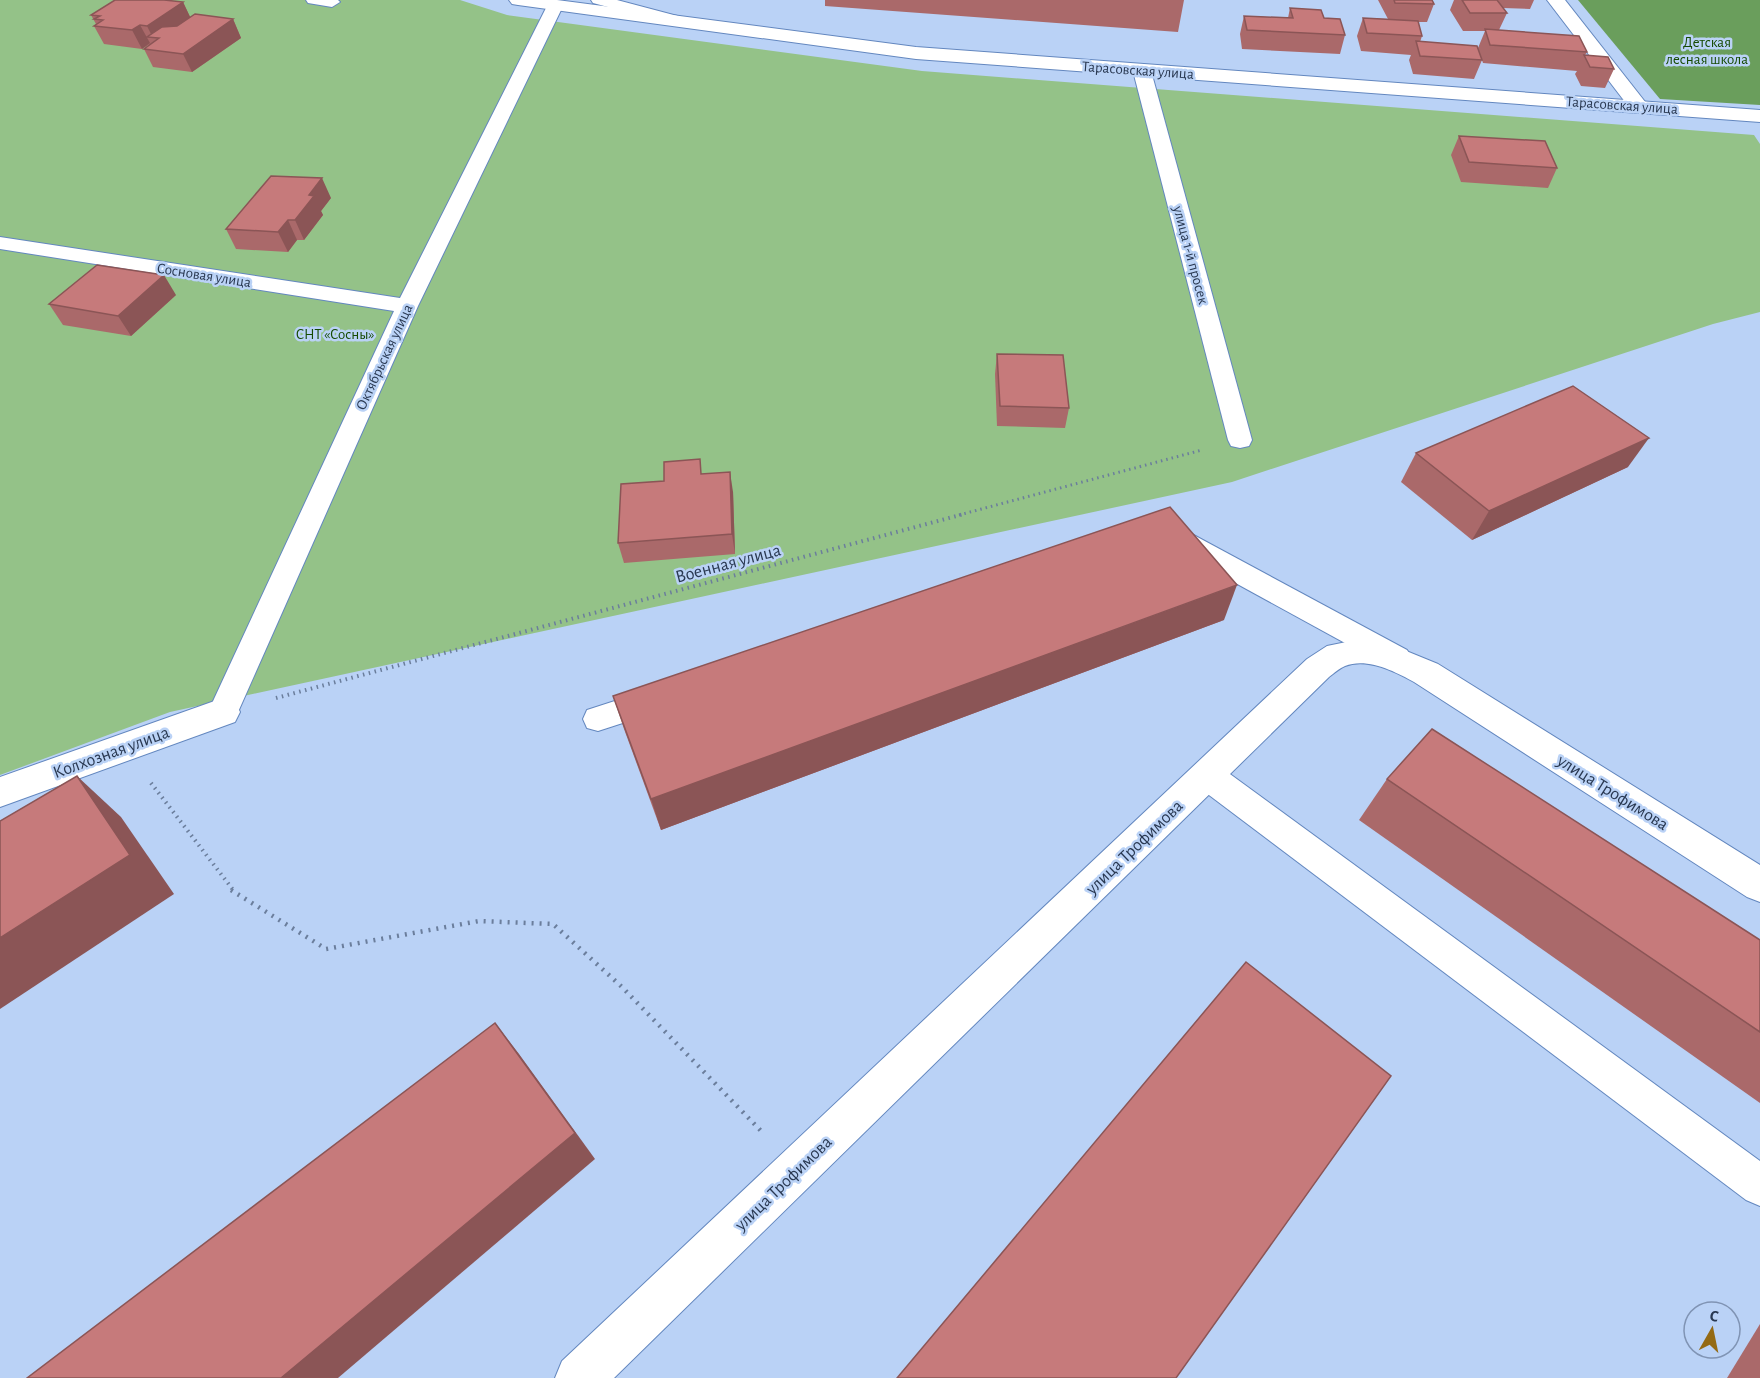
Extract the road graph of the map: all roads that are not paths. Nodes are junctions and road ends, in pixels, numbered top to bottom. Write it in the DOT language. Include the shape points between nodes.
graph roads {
  1 [pos="314,0"];
  2 [pos="518,0"];
  3 [pos="599,0"];
  4 [pos="1556,0"];
  5 [pos="332,2"];
  6 [pos="555,6"];
  7 [pos="688,24"];
  8 [pos="1143,71"];
  9 [pos="1639,106"];
  10 [pos="1760,116"];
  11 [pos="0,243"];
  12 [pos="407,306"];
  13 [pos="1240,440"];
  14 [pos="1158,528"];
  15 [pos="1397,658"];
  16 [pos="688,688"];
  17 [pos="223,712"];
  18 [pos="598,719"];
  19 [pos="1208,776"];
  20 [pos="0,792"];
  21 [pos="1760,885"];
  22 [pos="1760,1186"];
  23 [pos="579,1378"];
  1 -- 5 [label="lane"];
  2 -- 6 [label="street, Тарасовская улица"];
  3 -- 7 [label="lane"];
  4 -- 9 [label="street"];
  6 -- 7 [label="street, Тарасовская улица"];
  6 -- 12 [label="lane, Октябрьская улица"];
  7 -- 8 [label="street, Тарасовская улица" via="916,53"];
  8 -- 9 [label="street, Тарасовская улица"];
  8 -- 13 [label="lane, улица 1-й просек"];
  9 -- 10 [label="street, Тарасовская улица"];
  11 -- 12 [label="lane, Сосновая улица"];
  12 -- 17 [label="lane, Октябрьская улица"];
  14 -- 15 [label="lane"];
  15 -- 19 [label="street, улица Трофимова" via="1367,652 1337,656 1318,668"];
  15 -- 21 [label="street, улица Трофимова"];
  16 -- 18 [label="lane"];
  17 -- 20 [label="street, Колхозная улица"];
  19 -- 22 [label="lane"];
  19 -- 23 [label="street, улица Трофимова"];
}
